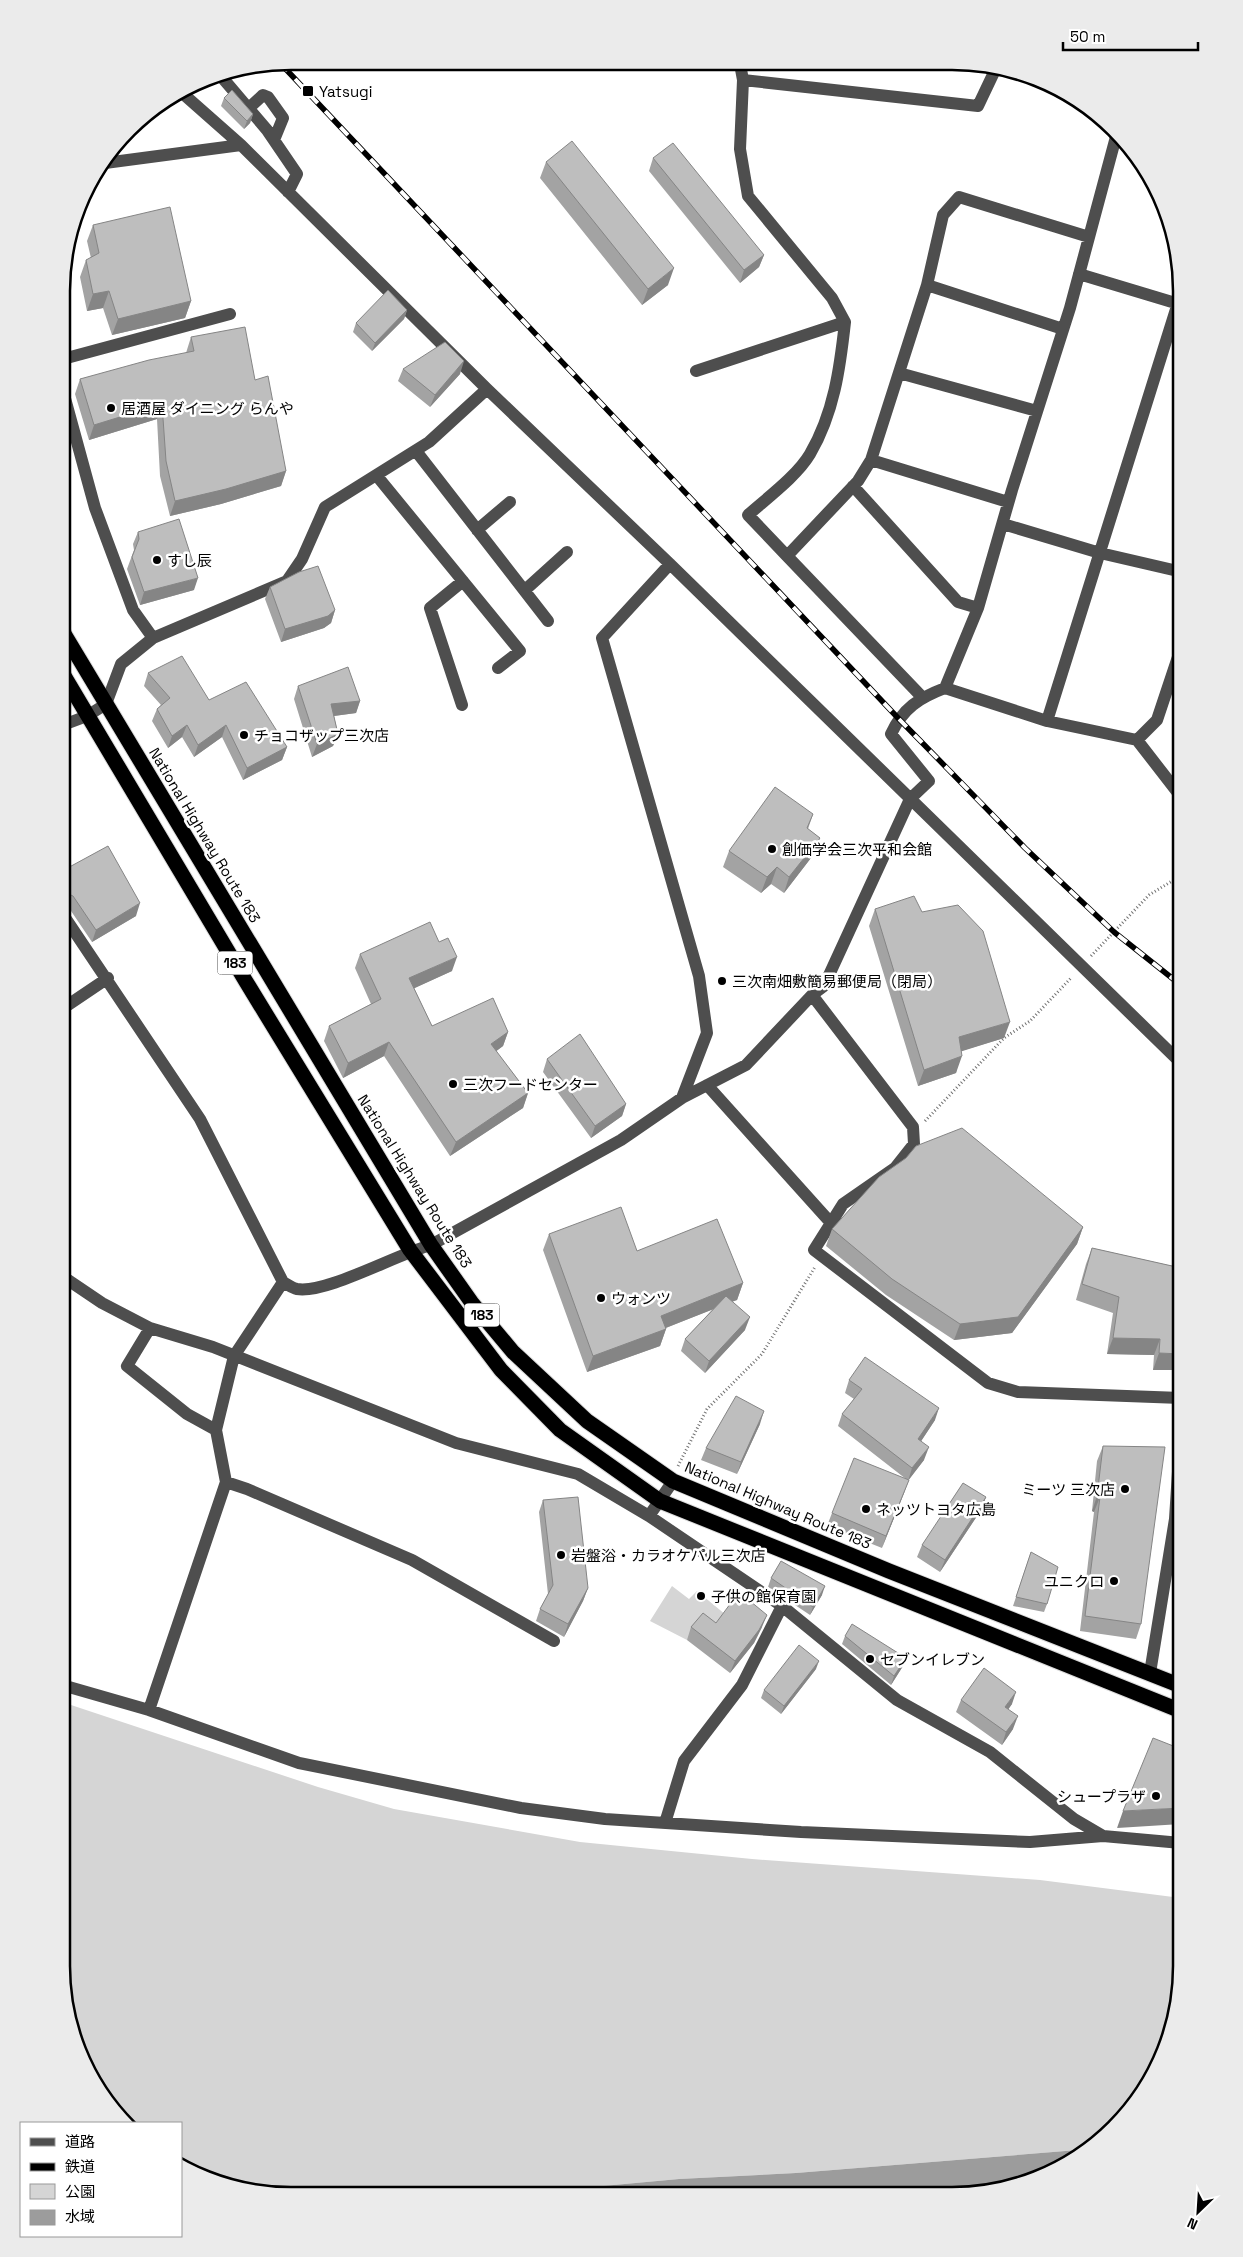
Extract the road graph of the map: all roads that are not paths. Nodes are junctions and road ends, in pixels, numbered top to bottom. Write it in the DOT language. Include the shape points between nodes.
graph roads {
  1 [pos="741,70"];
  2 [pos="993,74"];
  3 [pos="743,80"];
  4 [pos="225,81"];
  5 [pos="186,97"];
  6 [pos="249,108"];
  7 [pos="274,140"];
  8 [pos="1114,141"];
  9 [pos="241,145"];
  10 [pos="111,162"];
  11 [pos="288,192"];
  12 [pos="1089,237"];
  13 [pos="1079,274"];
  14 [pos="927,285"];
  15 [pos="1173,303"];
  16 [pos="230,314"];
  17 [pos="845,322"];
  18 [pos="1173,327"];
  19 [pos="1063,329"];
  20 [pos="70,357"];
  21 [pos="696,371"];
  22 [pos="899,373"];
  23 [pos="487,389"];
  24 [pos="1037,411"];
  25 [pos="70,418"];
  26 [pos="416,451"];
  27 [pos="871,460"];
  28 [pos="377,476"];
  29 [pos="853,486"];
  30 [pos="510,502"];
  31 [pos="1008,502"];
  32 [pos="1003,524"];
  33 [pos="477,530"];
  34 [pos="567,552"];
  35 [pos="1100,553"];
  36 [pos="787,556"];
  37 [pos="670,564"];
  38 [pos="1173,570"];
  39 [pos="463,581"];
  40 [pos="524,590"];
  41 [pos="978,608"];
  42 [pos="548,621"];
  43 [pos="153,638"];
  44 [pos="70,644"];
  45 [pos="498,668"];
  46 [pos="1173,671"];
  47 [pos="70,686"];
  48 [pos="945,688"];
  49 [pos="922,697"];
  50 [pos="106,704"];
  51 [pos="462,705"];
  52 [pos="87,716"];
  53 [pos="1047,721"];
  54 [pos="70,722"];
  55 [pos="1137,740"];
  56 [pos="1173,786"];
  57 [pos="910,799"];
  58 [pos="70,924"];
  59 [pos="108,978"];
  60 [pos="812,995"];
  61 [pos="70,1004"];
  62 [pos="1173,1055"];
  63 [pos="708,1085"];
  64 [pos="682,1098"];
  65 [pos="831,1223"];
  66 [pos="431,1245"];
  67 [pos="410,1250"];
  68 [pos="70,1281"];
  69 [pos="282,1282"];
  70 [pos="150,1328"];
  71 [pos="234,1356"];
  72 [pos="1173,1398"];
  73 [pos="216,1430"];
  74 [pos="673,1481"];
  75 [pos="226,1482"];
  76 [pos="660,1501"];
  77 [pos="649,1516"];
  78 [pos="1173,1531"];
  79 [pos="782,1606"];
  80 [pos="554,1641"];
  81 [pos="1150,1673"];
  82 [pos="1173,1683"];
  83 [pos="70,1687"];
  84 [pos="1173,1708"];
  85 [pos="149,1710"];
  86 [pos="665,1823"];
  87 [pos="1103,1836"];
  88 [pos="1173,1842"];
  1 -- 3 [label="street"];
  2 -- 3 [label="street" via="978,106"];
  3 -- 17 [label="street" via="740,149 748,196 832,298"];
  4 -- 6 [label="street"];
  5 -- 9 [label="street"];
  6 -- 7 [label="street"];
  6 -- 7 [label="street" via="263,95 268,96 283,118"];
  7 -- 11 [label="street" via="297,174"];
  8 -- 12 [label="street"];
  9 -- 10 [label="street"];
  9 -- 11 [label="street"];
  11 -- 23 [label="street"];
  12 -- 13 [label="street"];
  12 -- 14 [label="street" via="959,197 943,215"];
  13 -- 15 [label="street"];
  13 -- 19 [label="street"];
  14 -- 19 [label="street"];
  14 -- 22 [label="street"];
  16 -- 20 [label="street"];
  17 -- 21 [label="street"];
  17 -- 36 [label="street" via="840,376 825,423 810,455 748,515"];
  18 -- 35 [label="street"];
  19 -- 24 [label="street"];
  22 -- 24 [label="street"];
  22 -- 27 [label="street"];
  23 -- 26 [label="street"];
  23 -- 37 [label="street"];
  24 -- 31 [label="street"];
  25 -- 43 [label="street" via="94,508 133,610"];
  26 -- 28 [label="street"];
  26 -- 33 [label="street"];
  27 -- 29 [label="street"];
  27 -- 31 [label="street"];
  28 -- 39 [label="street"];
  28 -- 43 [label="street" via="325,507 302,559 287,581"];
  29 -- 36 [label="street"];
  29 -- 41 [label="street" via="958,602"];
  30 -- 33 [label="street"];
  31 -- 32 [label="street"];
  32 -- 35 [label="street"];
  32 -- 41 [label="street"];
  33 -- 40 [label="street"];
  34 -- 40 [label="street"];
  35 -- 38 [label="street"];
  35 -- 53 [label="street"];
  36 -- 49 [label="street"];
  37 -- 57 [label="street"];
  37 -- 64 [label="street" via="602,638 699,976 707,1033"];
  39 -- 45 [label="street" via="520,652"];
  39 -- 51 [label="street" via="430,608"];
  40 -- 42 [label="street"];
  41 -- 48 [label="street"];
  43 -- 50 [label="street" via="121,664"];
  44 -- 50 [label="highway, National Highway Route 183 / 183"];
  46 -- 55 [label="street" via="1156,720"];
  47 -- 52 [label="highway, 183"];
  48 -- 49 [label="street"];
  48 -- 53 [label="street"];
  49 -- 57 [label="street" via="898,718 891,734 929,781"];
  50 -- 52 [label="street"];
  50 -- 66 [label="highway, National Highway Route 183 / 183"];
  52 -- 54 [label="street"];
  52 -- 67 [label="highway, 183"];
  53 -- 55 [label="street"];
  55 -- 56 [label="street"];
  57 -- 60 [label="street" via="824,986"];
  57 -- 62 [label="street"];
  58 -- 59 [label="street"];
  59 -- 61 [label="street"];
  59 -- 69 [label="street" via="200,1119"];
  60 -- 63 [label="street" via="746,1065"];
  60 -- 65 [label="street" via="913,1127 914,1144 895,1168 843,1204"];
  63 -- 64 [label="street"];
  63 -- 65 [label="street"];
  64 -- 66 [label="street" via="621,1140"];
  65 -- 72 [label="street" via="814,1250 988,1383 1018,1392"];
  66 -- 67 [label="street"];
  66 -- 74 [label="highway, National Highway Route 183 / 183" via="472,1303 513,1352 587,1421"];
  67 -- 69 [label="street" via="328,1286 297,1289"];
  67 -- 76 [label="highway, 183" via="501,1370 560,1430"];
  68 -- 70 [label="street" via="102,1303"];
  69 -- 71 [label="street"];
  70 -- 71 [label="street"];
  70 -- 73 [label="street" via="127,1366 187,1414"];
  71 -- 73 [label="street"];
  71 -- 77 [label="street" via="456,1444 578,1474"];
  73 -- 75 [label="street"];
  74 -- 76 [label="street"];
  74 -- 81 [label="highway, National Highway Route 183 / 183" via="862,1560"];
  75 -- 80 [label="street" via="412,1560"];
  75 -- 85 [label="street"];
  76 -- 77 [label="street"];
  76 -- 84 [label="highway, 183"];
  77 -- 79 [label="street"];
  78 -- 81 [label="street"];
  79 -- 86 [label="street" via="742,1685 684,1761"];
  79 -- 87 [label="street" via="897,1700 990,1752 1074,1819"];
  81 -- 82 [label="highway, National Highway Route 183 / 183"];
  83 -- 85 [label="street"];
  85 -- 86 [label="street" via="299,1763 521,1808"];
  86 -- 87 [label="street" via="1030,1842"];
  87 -- 88 [label="street"];
}
